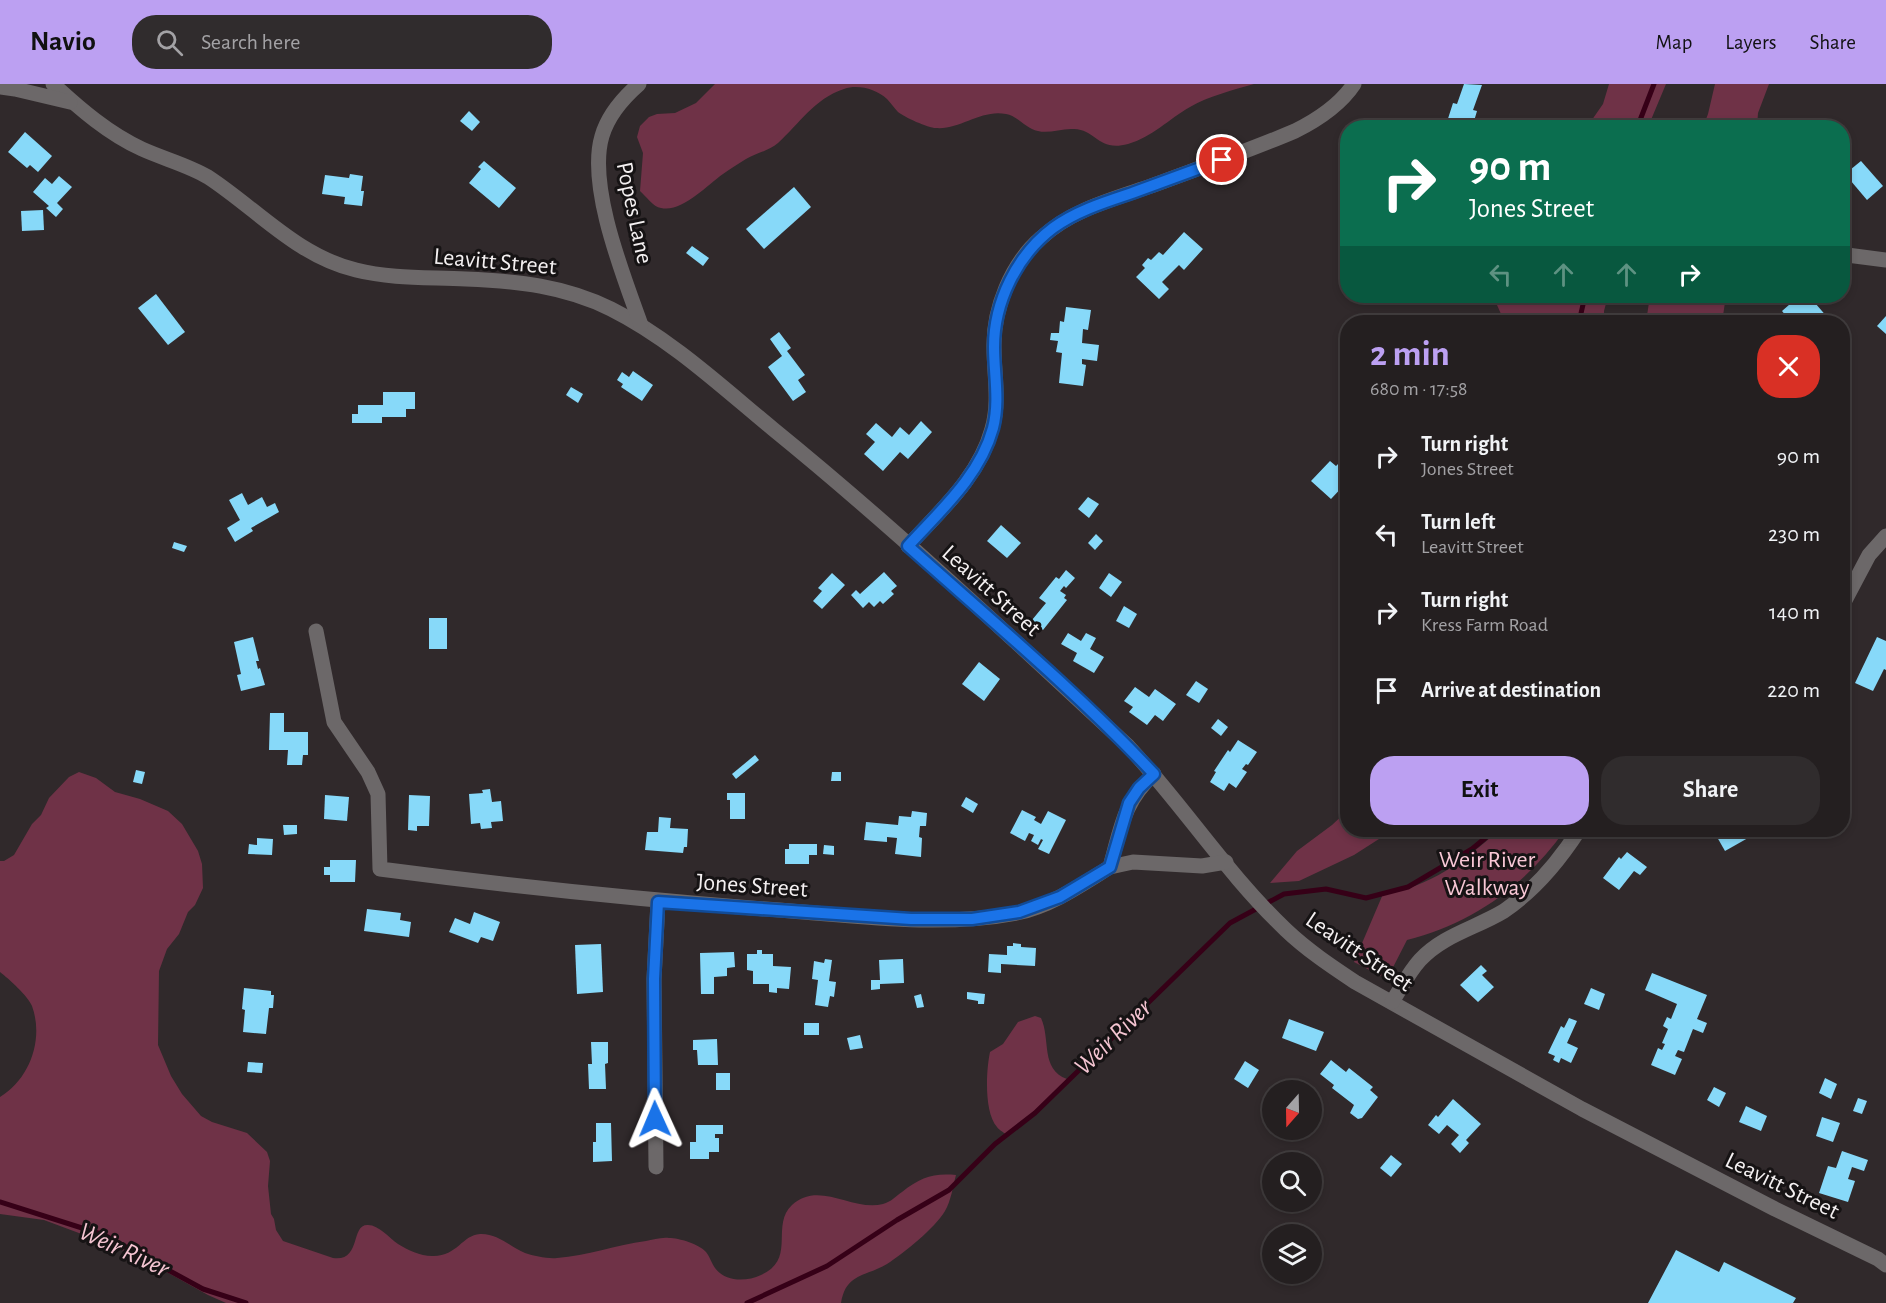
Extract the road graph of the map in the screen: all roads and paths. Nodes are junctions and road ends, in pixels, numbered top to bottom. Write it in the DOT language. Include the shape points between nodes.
graph roads {
  1 [pos="53,84"];
  2 [pos="639,84"];
  3 [pos="1354,84"];
  4 [pos="10,87"];
  5 [pos="73,103"];
  6 [pos="1850,256"];
  7 [pos="1886,260"];
  8 [pos="641,325"];
  9 [pos="1886,536"];
  10 [pos="908,546"];
  11 [pos="1850,591"];
  12 [pos="316,631"];
  13 [pos="1154,774"];
  14 [pos="1574,837"];
  15 [pos="1226,862"];
  16 [pos="1110,867"];
  17 [pos="658,902"];
  18 [pos="1392,1002"];
  19 [pos="656,1167"];
  20 [pos="1884,1264"];
  1 -- 5 [label="street, Leavitt Street"];
  2 -- 8 [label="street, Popes Lane" via="611,115 601,137 598,160 612,245"];
  3 -- 10 [label="street" via="1313,122 1069,218 1029,250 1005,291 996,320 996,412 987,446 961,489"];
  4 -- 5 [label="street"];
  5 -- 8 [label="street, Leavitt Street" via="118,137 203,174 295,243 334,264 388,275 549,287 576,294"];
  6 -- 7 [label="street"];
  8 -- 10 [label="street, Leavitt Street" via="779,433"];
  9 -- 11 [label="street" via="1869,555"];
  10 -- 13 [label="street, Leavitt Street" via="1082,703"];
  12 -- 17 [label="street, Jones Street" via="334,722 368,772 378,795 380,870"];
  13 -- 15 [label="street, Leavitt Street"];
  13 -- 16 [label="street" via="1129,803"];
  14 -- 18 [label="street" via="1551,868 1503,911 1445,940 1420,960"];
  15 -- 16 [label="street, Jones Street" via="1202,866 1133,862"];
  15 -- 18 [label="street, Leavitt Street" via="1284,928 1337,970"];
  16 -- 17 [label="street, Jones Street" via="1035,908 972,919 852,916"];
  17 -- 19 [label="street" via="654,979"];
  18 -- 20 [label="street, Leavitt Street" via="1582,1109"];
}
